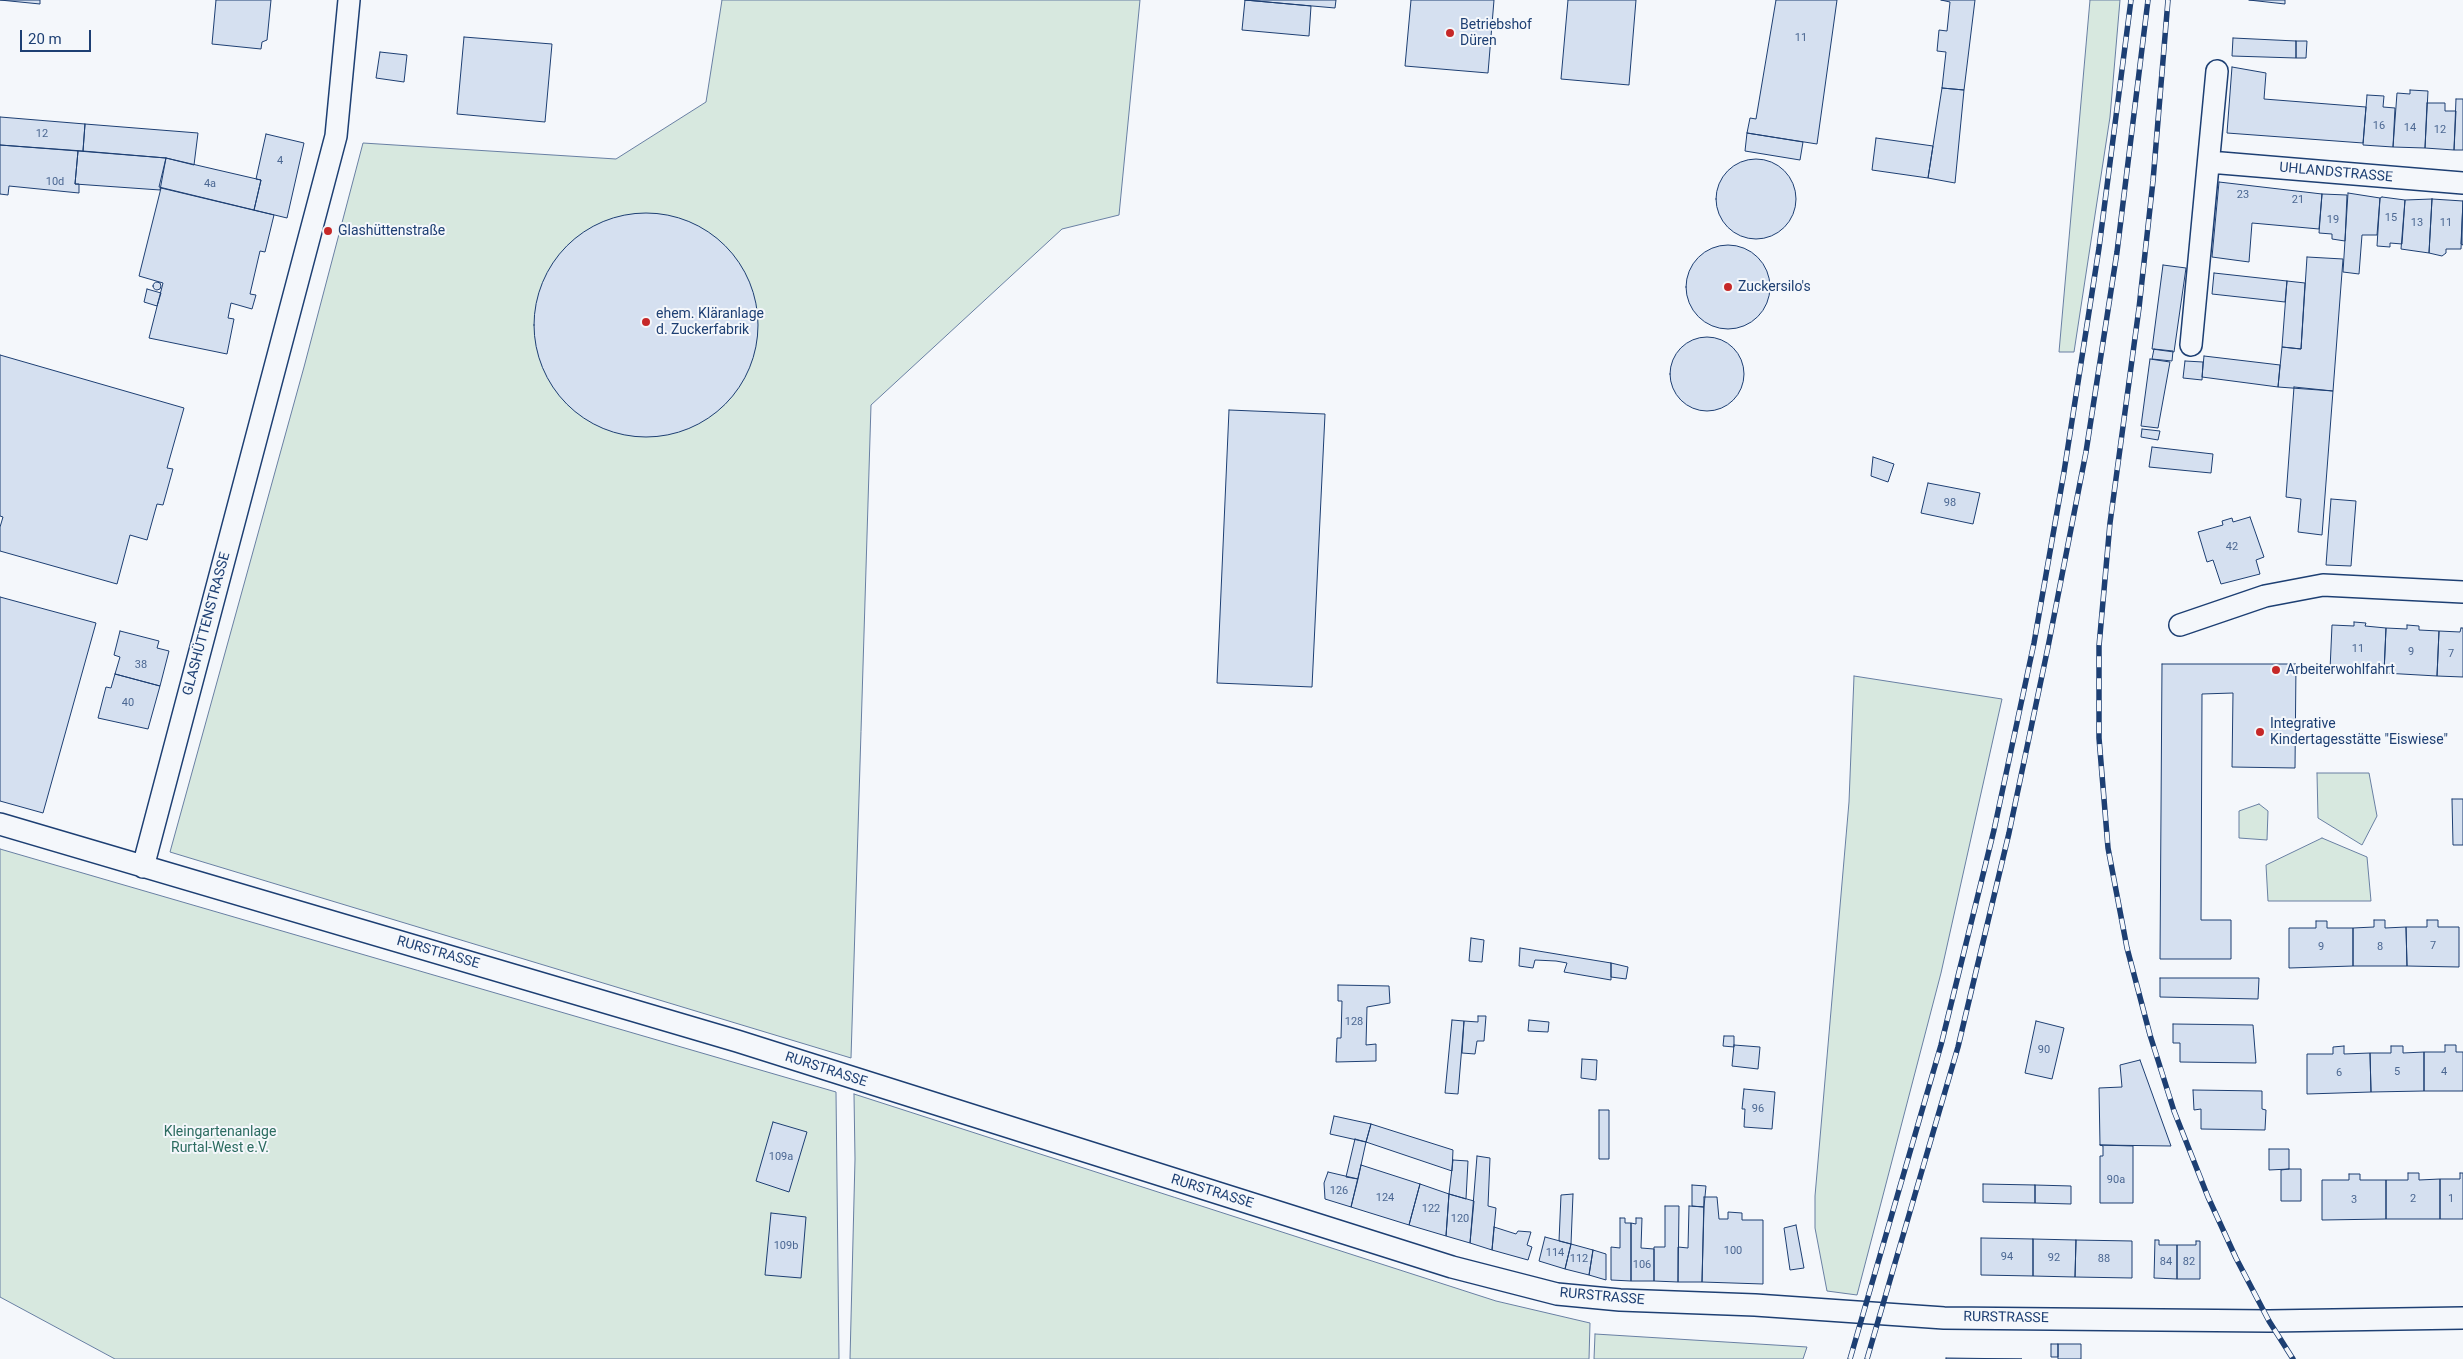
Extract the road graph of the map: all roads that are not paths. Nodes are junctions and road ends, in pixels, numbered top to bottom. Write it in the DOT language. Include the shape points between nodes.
graph roads {
  1 [pos="349,0"];
  2 [pos="2217,71"];
  3 [pos="2209,162"];
  4 [pos="2463,182"];
  5 [pos="2191,345"];
  6 [pos="2463,592"];
  7 [pos="2180,625"];
  8 [pos="0,824"];
  9 [pos="143,867"];
  10 [pos="2463,1318"];
  1 -- 9 [label="street, GLASHÜTTENSTRASSE" via="336,136"];
  2 -- 3 [label="street"];
  3 -- 4 [label="street, UHLANDSTRASSE"];
  3 -- 5 [label="street"];
  6 -- 7 [label="street" via="2323,585 2265,596"];
  8 -- 9 [label="street, RURSTRASSE"];
  9 -- 10 [label="street, RURSTRASSE" via="728,1038 1443,1264 1557,1294 1944,1318 2269,1322"];
}
